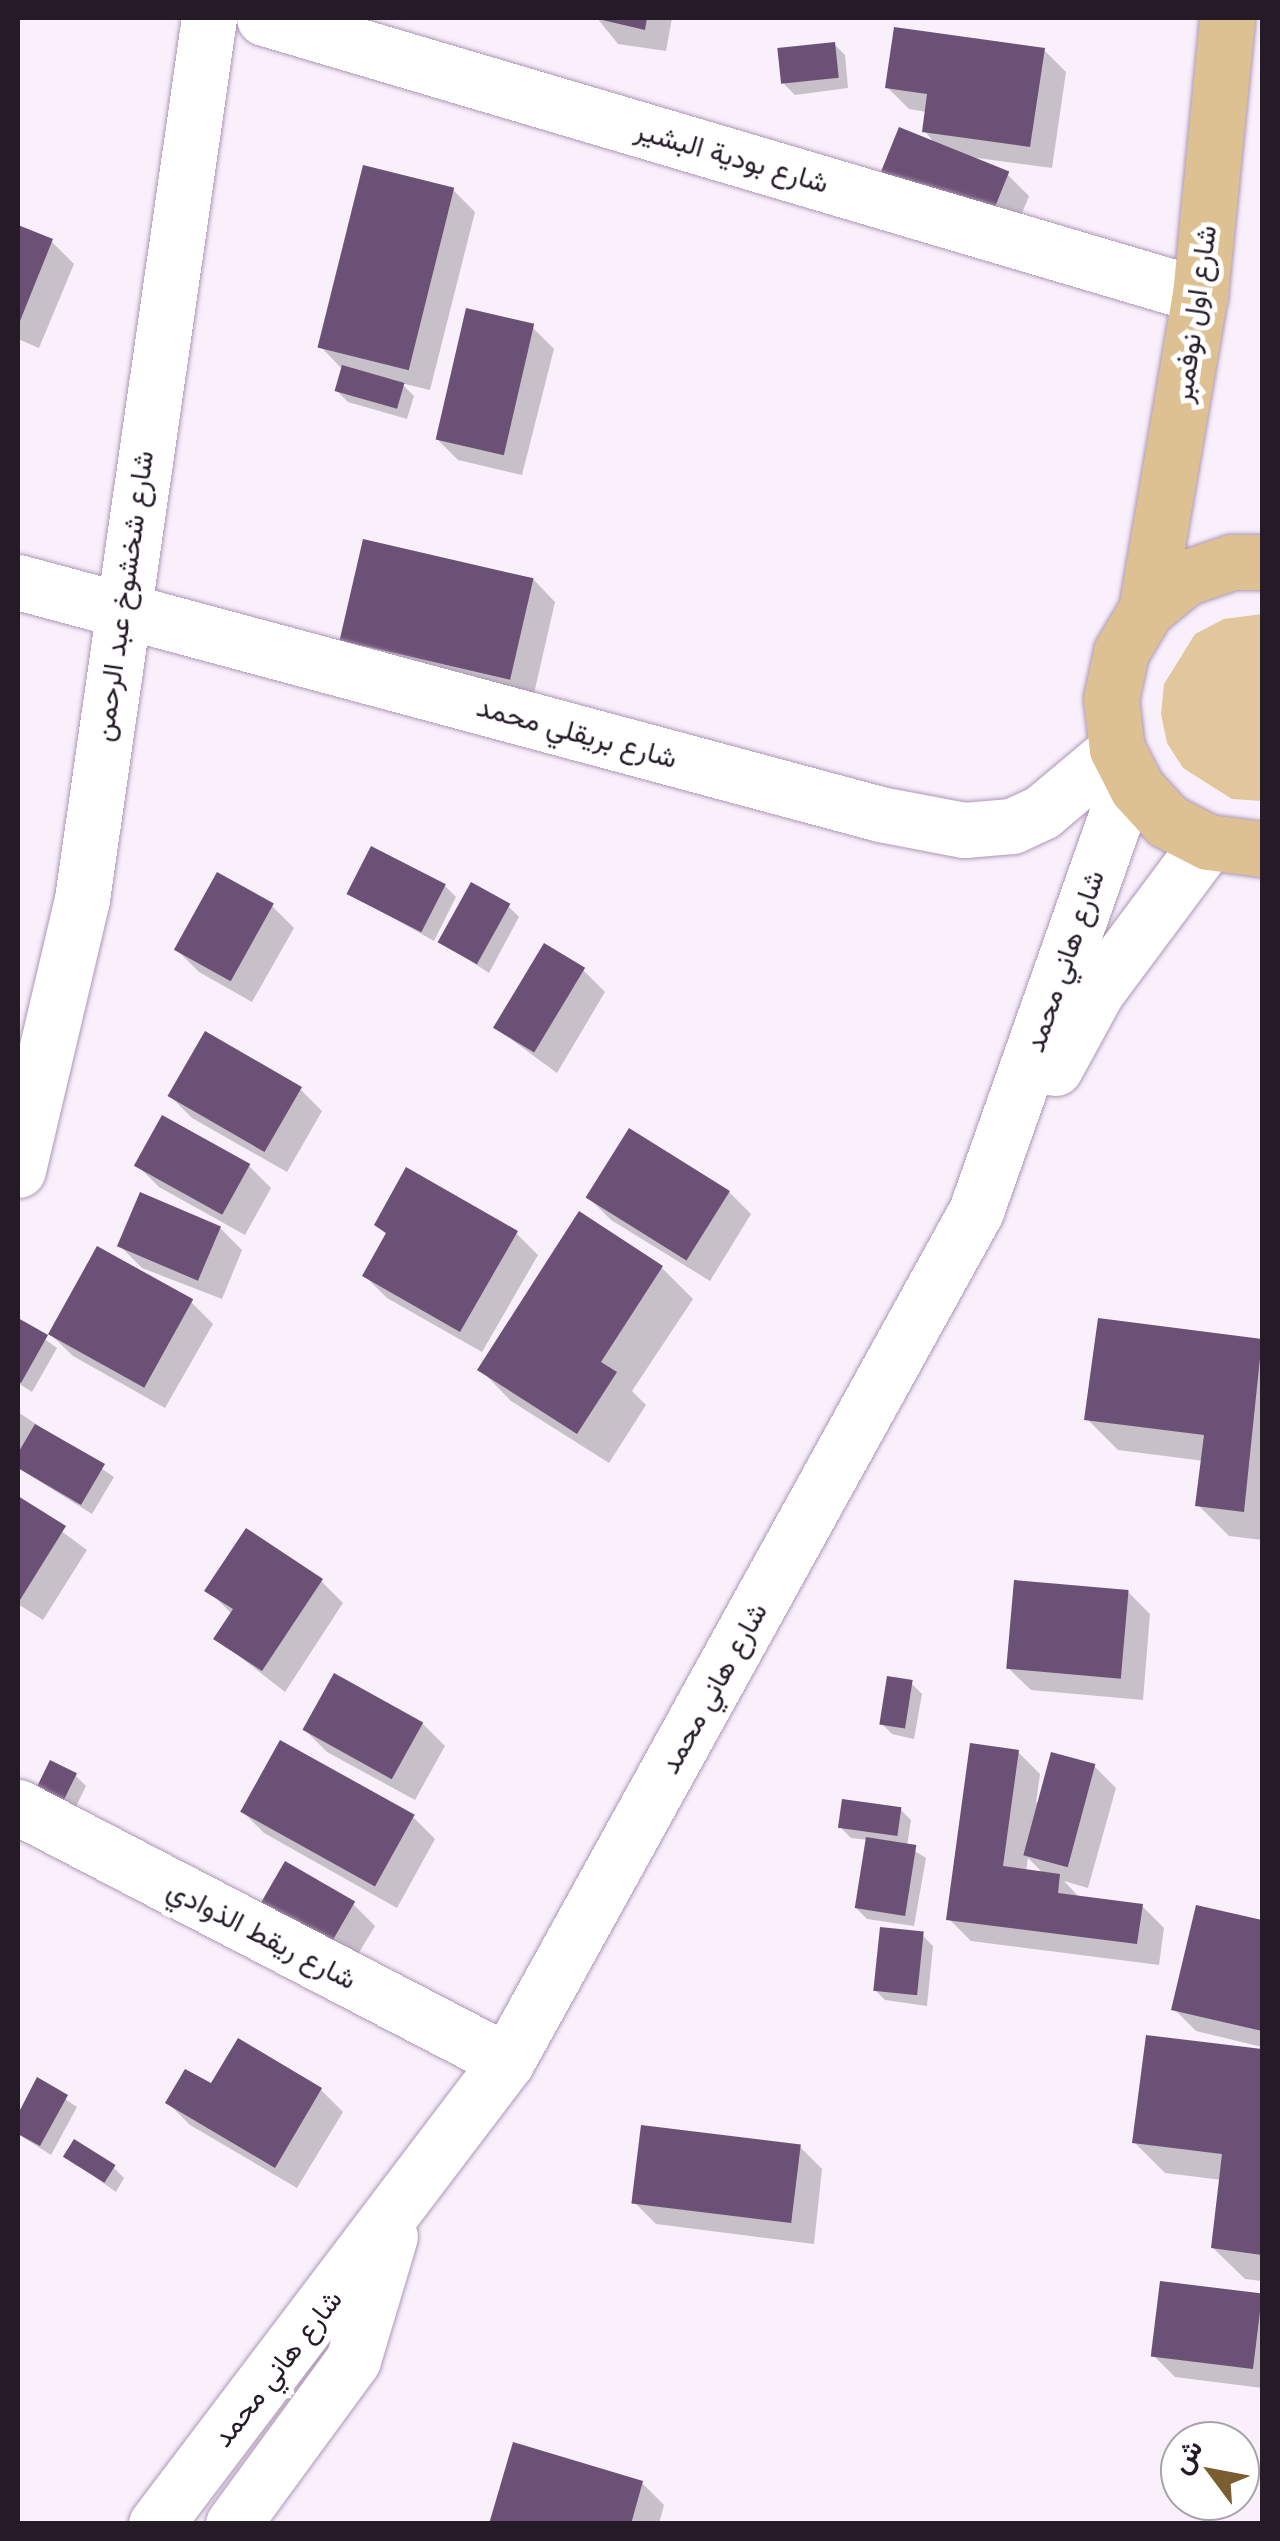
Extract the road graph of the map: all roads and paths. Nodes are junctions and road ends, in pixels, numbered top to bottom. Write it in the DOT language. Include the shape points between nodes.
graph roads {
  1 [pos="209,18"];
  2 [pos="264,18"];
  3 [pos="1228,18"];
  4 [pos="1200,295"];
  5 [pos="1262,562"];
  6 [pos="18,582"];
  7 [pos="119,608"];
  8 [pos="1146,610"];
  9 [pos="1124,762"];
  10 [pos="1246,851"];
  11 [pos="18,1170"];
  12 [pos="976,1211"];
  13 [pos="18,1808"];
  14 [pos="507,2062"];
  15 [pos="396,2214"];
  16 [pos="156,2524"];
  17 [pos="234,2524"];
  1 -- 7 [label="street, شارع شخشوخ عبد الرحمن"];
  2 -- 4 [label="street, شارع بودية البشير"];
  3 -- 4 [label="main road, شارع اول نوفمبر"];
  4 -- 8 [label="main road, شارع اول نوفمبر"];
  5 -- 8 [label="main road" via="1232,562 1185,578"];
  6 -- 7 [label="street, شارع بريقلي محمد"];
  7 -- 9 [label="street, شارع بريقلي محمد" via="860,809 964,830 1012,826"];
  7 -- 11 [label="street, شارع شخشوخ عبد الرحمن" via="82,899"];
  8 -- 9 [label="main road" via="1121,652 1114,684"];
  9 -- 10 [label="main road" via="1168,821"];
  9 -- 12 [label="street, شارع هاني محمد"];
  10 -- 12 [label="street" via="1097,991"];
  12 -- 14 [label="street, شارع هاني محمد"];
  13 -- 14 [label="street, شارع ريقط الذوادي"];
  14 -- 15 [label="street, شارع هاني محمد"];
  15 -- 16 [label="street, شارع هاني محمد"];
  15 -- 17 [label="street" via="353,2360"];
}
